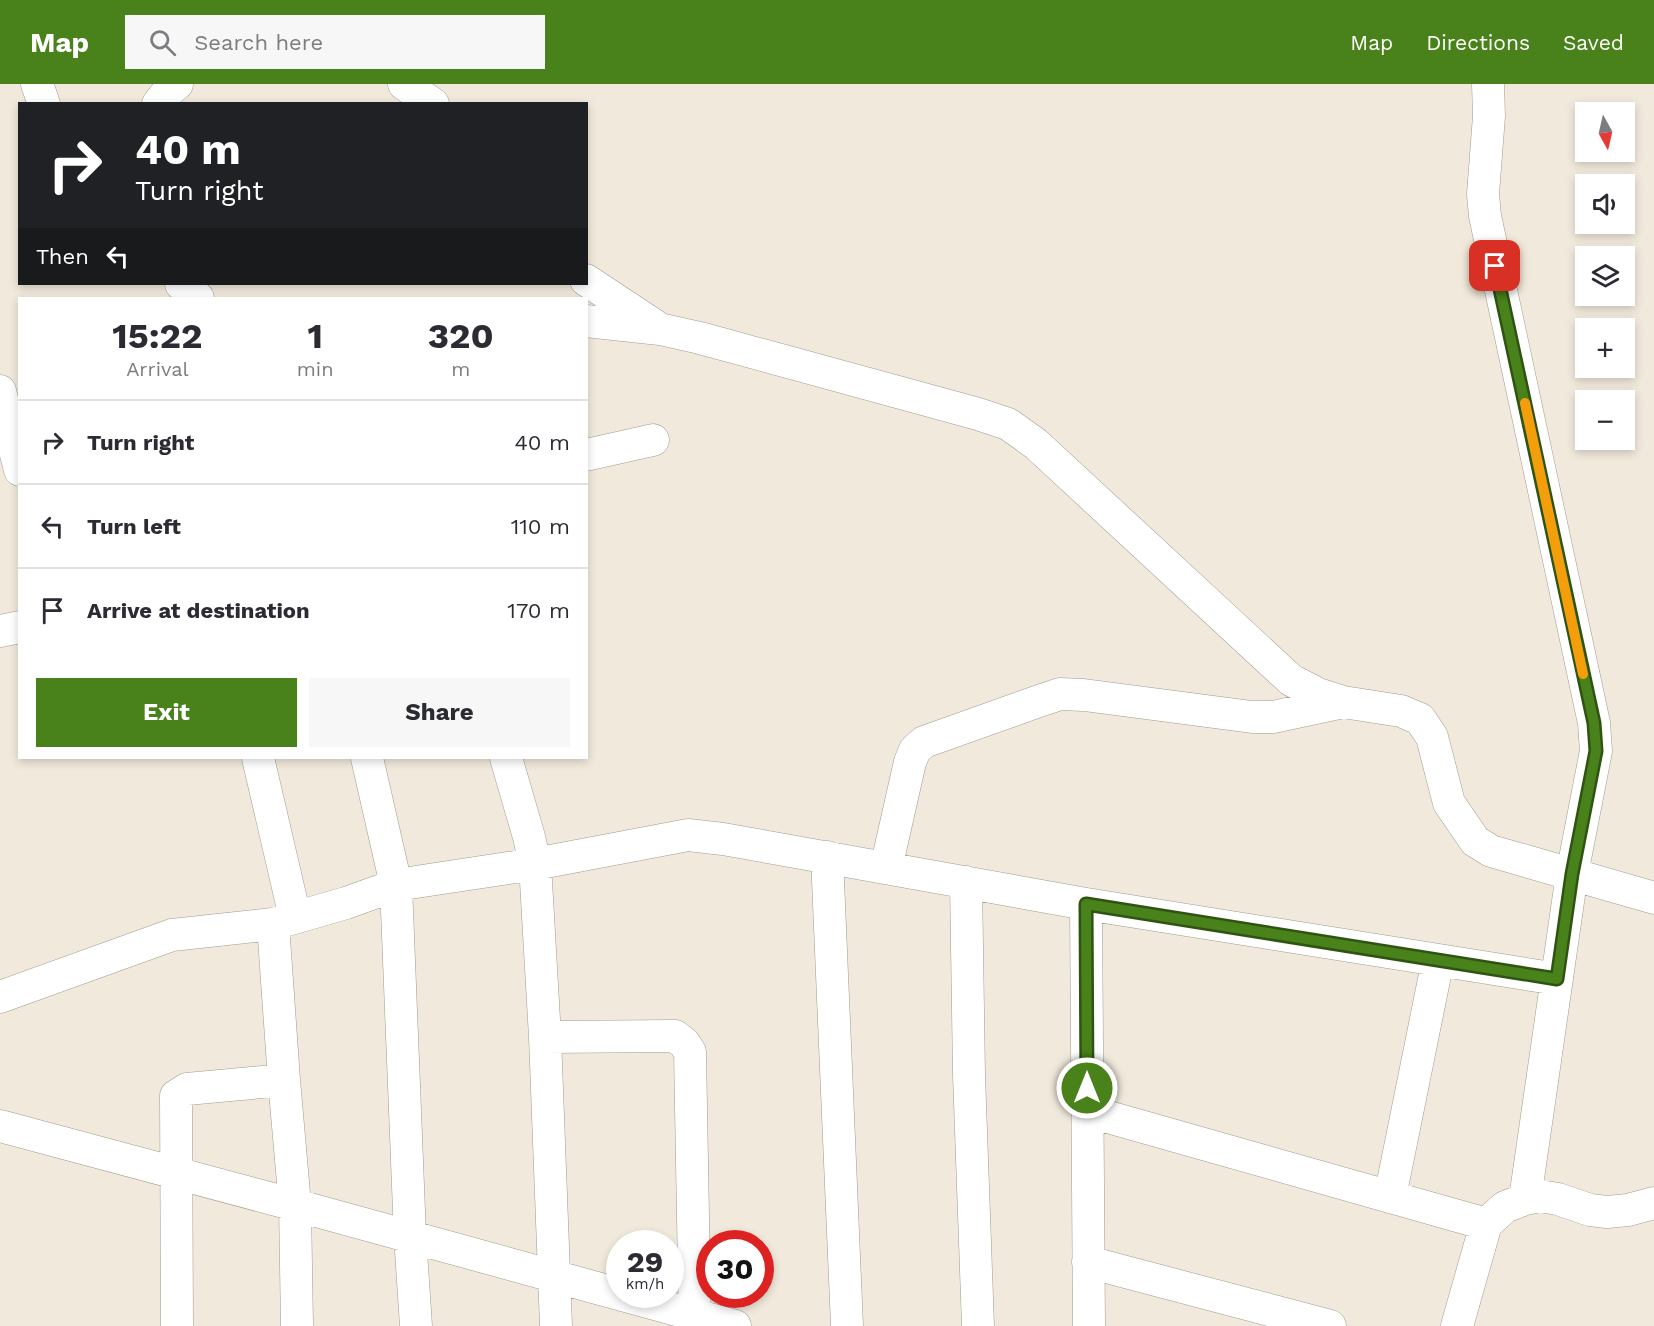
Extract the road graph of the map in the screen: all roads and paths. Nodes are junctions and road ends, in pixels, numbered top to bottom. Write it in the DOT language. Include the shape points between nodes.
graph roads {
  1 [pos="37,84"];
  2 [pos="177,84"];
  3 [pos="404,84"];
  4 [pos="1488,84"];
  5 [pos="43,102"];
  6 [pos="160,102"];
  7 [pos="430,102"];
  8 [pos="588,281"];
  9 [pos="183,285"];
  10 [pos="197,297"];
  11 [pos="588,321"];
  12 [pos="660,328"];
  13 [pos="0,391"];
  14 [pos="652,440"];
  15 [pos="588,455"];
  16 [pos="18,464"];
  17 [pos="18,468"];
  18 [pos="0,472"];
  19 [pos="18,627"];
  20 [pos="0,631"];
  21 [pos="1343,702"];
  22 [pos="258,759"];
  23 [pos="367,759"];
  24 [pos="506,759"];
  25 [pos="826,857"];
  26 [pos="535,864"];
  27 [pos="886,868"];
  28 [pos="1572,874"];
  29 [pos="966,882"];
  30 [pos="396,885"];
  31 [pos="1654,898"];
  32 [pos="1086,904"];
  33 [pos="284,920"];
  34 [pos="1438,960"];
  35 [pos="1557,979"];
  36 [pos="0,997"];
  37 [pos="545,1037"];
  38 [pos="284,1080"];
  39 [pos="1087,1111"];
  40 [pos="0,1126"];
  41 [pos="176,1173"];
  42 [pos="1390,1197"];
  43 [pos="1525,1199"];
  44 [pos="1654,1203"];
  45 [pos="295,1205"];
  46 [pos="1486,1224"];
  47 [pos="410,1236"];
  48 [pos="1088,1262"];
  49 [pos="554,1277"];
  50 [pos="695,1321"];
  51 [pos="177,1326"];
  52 [pos="297,1326"];
  53 [pos="416,1326"];
  54 [pos="556,1326"];
  55 [pos="735,1326"];
  56 [pos="848,1326"];
  57 [pos="978,1326"];
  58 [pos="1089,1326"];
  59 [pos="1330,1326"];
  60 [pos="1457,1326"];
  1 -- 5 [label="street"];
  2 -- 6 [label="street"];
  3 -- 7 [label="street"];
  4 -- 28 [label="street" via="1485,216 1594,723 1596,751"];
  8 -- 12 [label="street"];
  9 -- 10 [label="street"];
  11 -- 12 [label="street"];
  12 -- 21 [label="street" via="1008,424 1036,444 1291,680"];
  13 -- 16 [label="street"];
  14 -- 15 [label="street"];
  17 -- 18 [label="street"];
  19 -- 20 [label="street"];
  21 -- 27 [label="street" via="1273,717 1252,717 1060,694 924,742 910,762"];
  21 -- 28 [label="street" via="1401,711 1420,719 1432,737 1449,803 1475,841 1491,851"];
  22 -- 33 [label="street"];
  23 -- 30 [label="street"];
  24 -- 26 [label="street"];
  25 -- 26 [label="street" via="723,838 688,836"];
  25 -- 27 [label="street"];
  25 -- 56 [label="street"];
  26 -- 30 [label="street"];
  26 -- 37 [label="street"];
  27 -- 29 [label="street"];
  28 -- 31 [label="street"];
  28 -- 35 [label="street"];
  29 -- 32 [label="street"];
  29 -- 57 [label="street"];
  30 -- 33 [label="street"];
  30 -- 47 [label="street"];
  32 -- 34 [label="street"];
  32 -- 39 [label="street"];
  33 -- 36 [label="street" via="171,935"];
  33 -- 38 [label="street"];
  34 -- 35 [label="street"];
  34 -- 42 [label="street"];
  35 -- 43 [label="street"];
  37 -- 49 [label="street"];
  37 -- 50 [label="street" via="675,1036 690,1052"];
  38 -- 41 [label="street" via="187,1089 176,1096"];
  38 -- 45 [label="street"];
  39 -- 42 [label="street"];
  39 -- 48 [label="street"];
  40 -- 41 [label="street"];
  41 -- 45 [label="street"];
  41 -- 51 [label="street"];
  42 -- 46 [label="street"];
  43 -- 44 [label="street" via="1540,1196 1607,1212"];
  43 -- 46 [label="street" via="1505,1207"];
  45 -- 47 [label="street"];
  45 -- 52 [label="street"];
  46 -- 60 [label="street"];
  47 -- 49 [label="street"];
  47 -- 53 [label="street"];
  48 -- 58 [label="street"];
  48 -- 59 [label="street"];
  49 -- 50 [label="street"];
  49 -- 54 [label="street"];
  50 -- 55 [label="street"];
}
